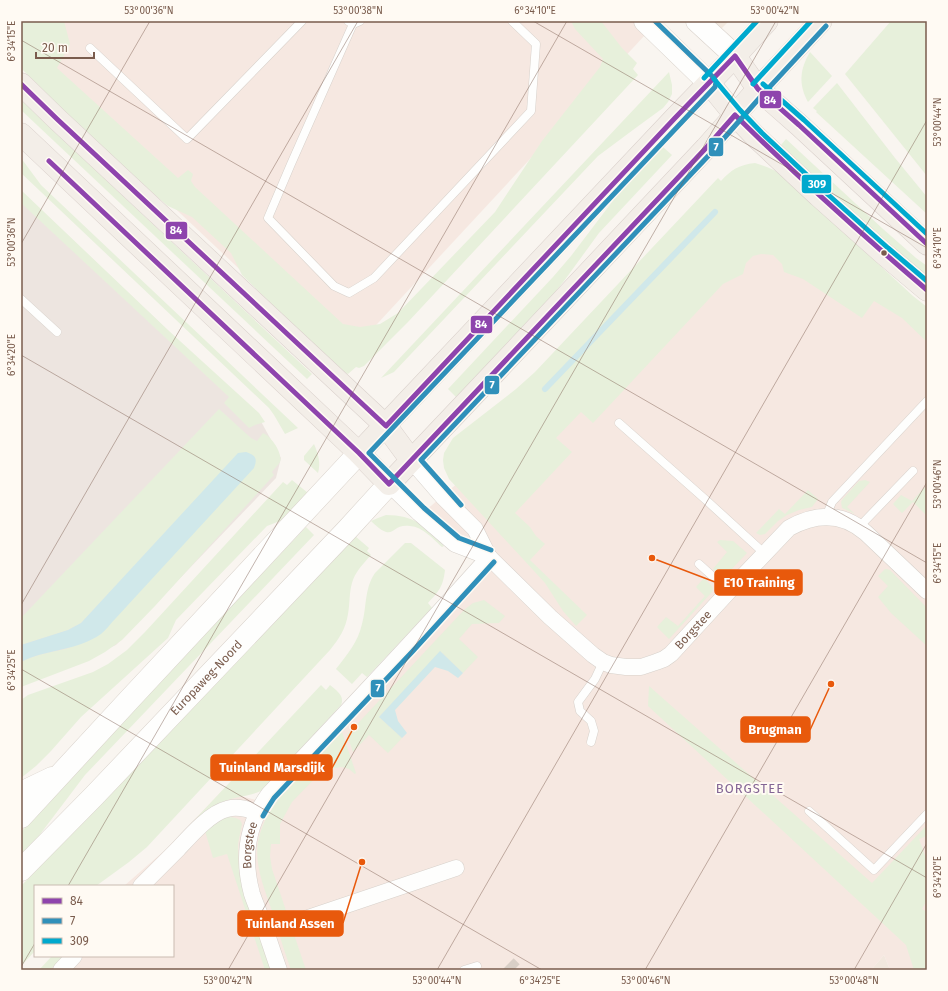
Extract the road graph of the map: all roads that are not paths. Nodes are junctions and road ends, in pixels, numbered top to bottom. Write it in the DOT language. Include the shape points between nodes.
graph roads {
  1 [pos="302,21"];
  2 [pos="512,21"];
  3 [pos="645,21"];
  4 [pos="697,21"];
  5 [pos="767,21"];
  6 [pos="821,21"];
  7 [pos="353,22"];
  8 [pos="90,48"];
  9 [pos="735,56"];
  10 [pos="709,83"];
  11 [pos="21,84"];
  12 [pos="758,89"];
  13 [pos="735,115"];
  14 [pos="21,134"];
  15 [pos="927,244"];
  16 [pos="927,290"];
  17 [pos="21,299"];
  18 [pos="57,332"];
  19 [pos="927,401"];
  20 [pos="619,424"];
  21 [pos="386,426"];
  22 [pos="359,453"];
  23 [pos="411,460"];
  24 [pos="913,471"];
  25 [pos="389,484"];
  26 [pos="826,517"];
  27 [pos="859,527"];
  28 [pos="764,554"];
  29 [pos="489,557"];
  30 [pos="699,564"];
  31 [pos="729,591"];
  32 [pos="927,591"];
  33 [pos="603,662"];
  34 [pos="591,742"];
  35 [pos="60,775"];
  36 [pos="21,791"];
  37 [pos="809,811"];
  38 [pos="257,813"];
  39 [pos="927,814"];
  40 [pos="21,817"];
  41 [pos="456,868"];
  42 [pos="21,870"];
  43 [pos="141,885"];
  44 [pos="293,923"];
  45 [pos="73,957"];
  46 [pos="477,966"];
  47 [pos="61,970"];
  48 [pos="279,970"];
  49 [pos="464,970"];
  1 -- 8 [label="lane" via="187,138"];
  2 -- 7 [label="lane" via="536,44 531,111 374,278 350,293 334,286 268,218"];
  3 -- 10 [label="main road"];
  4 -- 9 [label="main road"];
  5 -- 9 [label="main road"];
  6 -- 12 [label="main road, Europaweg-Noord"];
  9 -- 10 [label="main road"];
  9 -- 12 [label="main road"];
  10 -- 13 [label="main road"];
  10 -- 21 [label="main road"];
  11 -- 21 [label="main road"];
  12 -- 13 [label="main road, Europaweg-Noord"];
  12 -- 15 [label="main road"];
  13 -- 16 [label="main road" via="819,196"];
  13 -- 23 [label="main road, Europaweg-Noord"];
  14 -- 22 [label="main road"];
  17 -- 18 [label="lane"];
  19 -- 26 [label="lane" via="832,502"];
  20 -- 28 [label="lane"];
  21 -- 22 [label="main road"];
  21 -- 23 [label="main road"];
  22 -- 25 [label="main road"];
  22 -- 35 [label="main road"];
  23 -- 25 [label="main road, Europaweg-Noord"];
  23 -- 29 [label="street, Borgstee" via="474,529"];
  24 -- 27 [label="lane"];
  25 -- 29 [label="street, Borgstee" via="455,544"];
  25 -- 42 [label="main road, Europaweg-Noord"];
  26 -- 27 [label="street, Borgstee" via="845,520"];
  26 -- 28 [label="street, Borgstee" via="807,519 789,528"];
  27 -- 32 [label="street, Borgstee"];
  28 -- 31 [label="street, Borgstee"];
  29 -- 33 [label="street, Borgstee" via="550,617"];
  29 -- 38 [label="street, Borgstee" via="441,612 269,794"];
  30 -- 31 [label="lane"];
  31 -- 33 [label="street, Borgstee" via="664,659 641,667"];
  33 -- 34 [label="lane" via="578,702 580,711 591,721 594,731"];
  35 -- 36 [label="main road"];
  35 -- 40 [label="main road"];
  37 -- 39 [label="lane" via="874,870"];
  38 -- 43 [label="street, Borgstee" via="240,808 227,809 216,814 202,824"];
  38 -- 48 [label="street, Borgstee" via="247,846 247,868 252,893"];
  41 -- 44 [label="street"];
  45 -- 47 [label="street"];
  46 -- 49 [label="lane"];
}
